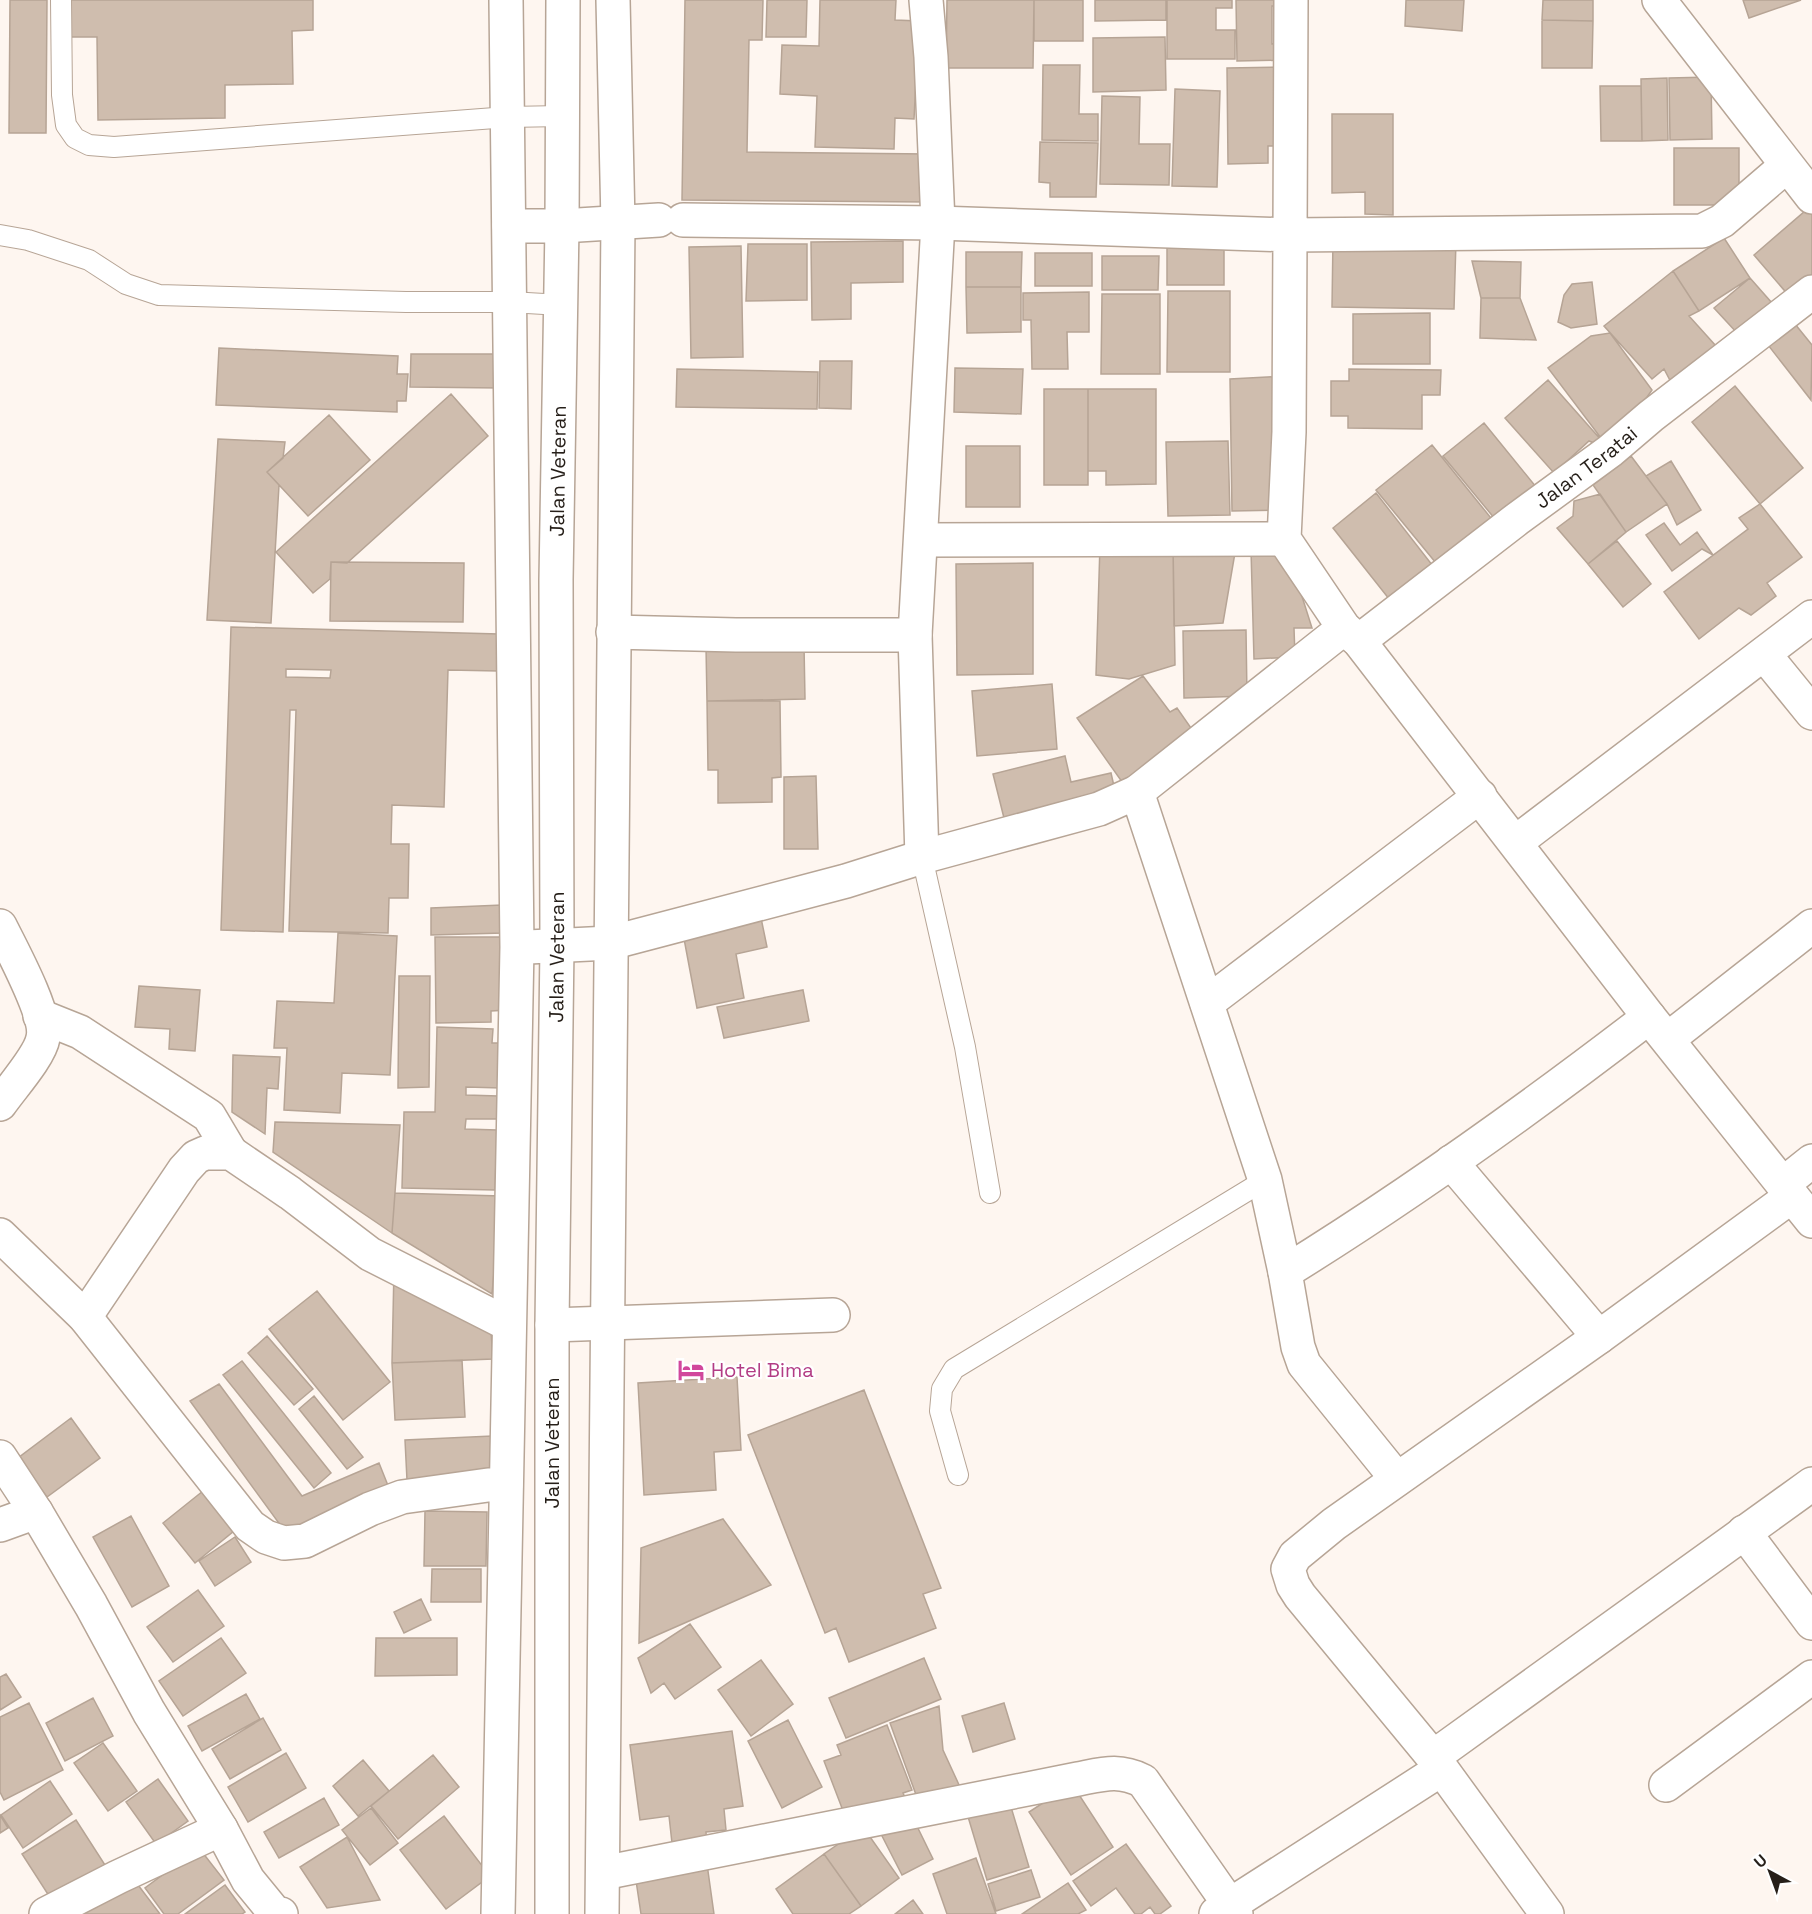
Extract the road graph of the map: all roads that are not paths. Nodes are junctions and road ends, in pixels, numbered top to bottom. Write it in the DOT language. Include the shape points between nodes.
graph roads {
  1 [pos="61,0"];
  2 [pos="506,0"];
  3 [pos="563,0"];
  4 [pos="613,0"];
  5 [pos="926,0"];
  6 [pos="1291,0"];
  7 [pos="1659,0"];
  8 [pos="508,117"];
  9 [pos="562,117"];
  10 [pos="1786,165"];
  11 [pos="1812,197"];
  12 [pos="618,223"];
  13 [pos="938,223"];
  14 [pos="509,226"];
  15 [pos="562,226"];
  16 [pos="0,235"];
  17 [pos="1290,235"];
  18 [pos="1812,292"];
  19 [pos="510,302"];
  20 [pos="561,305"];
  21 [pos="1284,539"];
  22 [pos="921,540"];
  23 [pos="1812,617"];
  24 [pos="614,632"];
  25 [pos="1352,634"];
  26 [pos="915,635"];
  27 [pos="1764,654"];
  28 [pos="1812,713"];
  29 [pos="1137,792"];
  30 [pos="1480,796"];
  31 [pos="1516,842"];
  32 [pos="922,857"];
  33 [pos="0,926"];
  34 [pos="1812,926"];
  35 [pos="610,944"];
  36 [pos="557,946"];
  37 [pos="517,947"];
  38 [pos="1207,1003"];
  39 [pos="40,1016"];
  40 [pos="1658,1028"];
  41 [pos="0,1104"];
  42 [pos="231,1152"];
  43 [pos="1812,1161"];
  44 [pos="1451,1162"];
  45 [pos="1265,1180"];
  46 [pos="1787,1190"];
  47 [pos="990,1193"];
  48 [pos="1812,1221"];
  49 [pos="0,1235"];
  50 [pos="1285,1272"];
  51 [pos="833,1315"];
  52 [pos="85,1317"];
  53 [pos="508,1324"];
  54 [pos="608,1324"];
  55 [pos="552,1325"];
  56 [pos="1599,1337"];
  57 [pos="0,1457"];
  58 [pos="958,1475"];
  59 [pos="1397,1479"];
  60 [pos="1812,1484"];
  61 [pos="506,1485"];
  62 [pos="36,1512"];
  63 [pos="0,1525"];
  64 [pos="1744,1532"];
  65 [pos="1812,1623"];
  66 [pos="1812,1677"];
  67 [pos="1437,1763"];
  68 [pos="1666,1785"];
  69 [pos="221,1829"];
  70 [pos="603,1873"];
  71 [pos="1228,1911"];
  72 [pos="46,1914"];
  73 [pos="281,1914"];
  74 [pos="498,1914"];
  75 [pos="552,1914"];
  76 [pos="602,1914"];
  77 [pos="1547,1914"];
  1 -- 8 [label="lane" via="66,125 75,138 89,145 126,146"];
  2 -- 8 [label="street"];
  3 -- 9 [label="street, Jalan Veteran"];
  4 -- 12 [label="street"];
  5 -- 13 [label="street"];
  6 -- 17 [label="street"];
  7 -- 10 [label="street"];
  8 -- 9 [label="lane"];
  8 -- 14 [label="street"];
  9 -- 15 [label="street, Jalan Veteran"];
  10 -- 11 [label="street"];
  10 -- 17 [label="street" via="1722,221 1702,231"];
  12 -- 13 [label="street"];
  12 -- 15 [label="street"];
  12 -- 24 [label="street"];
  13 -- 17 [label="street"];
  13 -- 22 [label="street"];
  14 -- 15 [label="street"];
  14 -- 19 [label="street"];
  15 -- 20 [label="street, Jalan Veteran"];
  16 -- 19 [label="lane" via="89,260 126,284 159,295 406,303"];
  17 -- 21 [label="street"];
  18 -- 25 [label="street, Jalan Teratai" via="1610,451"];
  19 -- 20 [label="lane"];
  19 -- 37 [label="street"];
  20 -- 36 [label="street, Jalan Veteran" via="556,580"];
  21 -- 22 [label="street"];
  21 -- 25 [label="street"];
  22 -- 26 [label="street"];
  23 -- 27 [label="street"];
  24 -- 26 [label="street"];
  24 -- 35 [label="street"];
  25 -- 29 [label="street, Jalan Teratai"];
  25 -- 30 [label="street"];
  26 -- 32 [label="street"];
  27 -- 28 [label="street"];
  27 -- 31 [label="street"];
  29 -- 32 [label="street, Jalan Teratai" via="1099,809"];
  29 -- 38 [label="street"];
  30 -- 31 [label="street"];
  30 -- 38 [label="street"];
  31 -- 40 [label="street"];
  32 -- 35 [label="street, Jalan Teratai"];
  32 -- 47 [label="lane" via="965,1047"];
  33 -- 39 [label="street"];
  34 -- 40 [label="street"];
  35 -- 36 [label="street, Jalan Teratai"];
  35 -- 54 [label="street"];
  36 -- 37 [label="street, Jalan Teratai"];
  36 -- 55 [label="street, Jalan Veteran"];
  37 -- 53 [label="street"];
  38 -- 45 [label="street"];
  39 -- 41 [label="street" via="44,1037"];
  39 -- 42 [label="street" via="80,1032 209,1116"];
  40 -- 44 [label="street" via="1570,1078"];
  40 -- 46 [label="street"];
  42 -- 52 [label="street" via="205,1153 184,1170"];
  42 -- 53 [label="street" via="370,1254"];
  43 -- 46 [label="street"];
  44 -- 50 [label="street"];
  44 -- 56 [label="street"];
  45 -- 50 [label="street"];
  45 -- 58 [label="lane" via="954,1369 942,1389 940,1411"];
  46 -- 48 [label="street"];
  46 -- 56 [label="street"];
  49 -- 52 [label="street"];
  50 -- 59 [label="street" via="1304,1364"];
  51 -- 54 [label="street"];
  52 -- 61 [label="street" via="250,1526 266,1537 284,1543 305,1541 402,1497"];
  53 -- 61 [label="street"];
  54 -- 55 [label="street"];
  54 -- 70 [label="street"];
  55 -- 75 [label="street, Jalan Veteran"];
  56 -- 59 [label="street"];
  57 -- 62 [label="street"];
  59 -- 67 [label="street" via="1308,1544 1288,1569 1300,1596"];
  60 -- 64 [label="street"];
  61 -- 74 [label="street"];
  62 -- 63 [label="street"];
  62 -- 69 [label="street" via="149,1712"];
  64 -- 65 [label="street"];
  64 -- 67 [label="street"];
  66 -- 68 [label="street"];
  67 -- 71 [label="street"];
  67 -- 77 [label="street"];
  69 -- 72 [label="street"];
  69 -- 73 [label="street" via="248,1880"];
  70 -- 71 [label="street" via="1078,1779 1127,1773 1143,1781"];
  70 -- 76 [label="street"];
}
